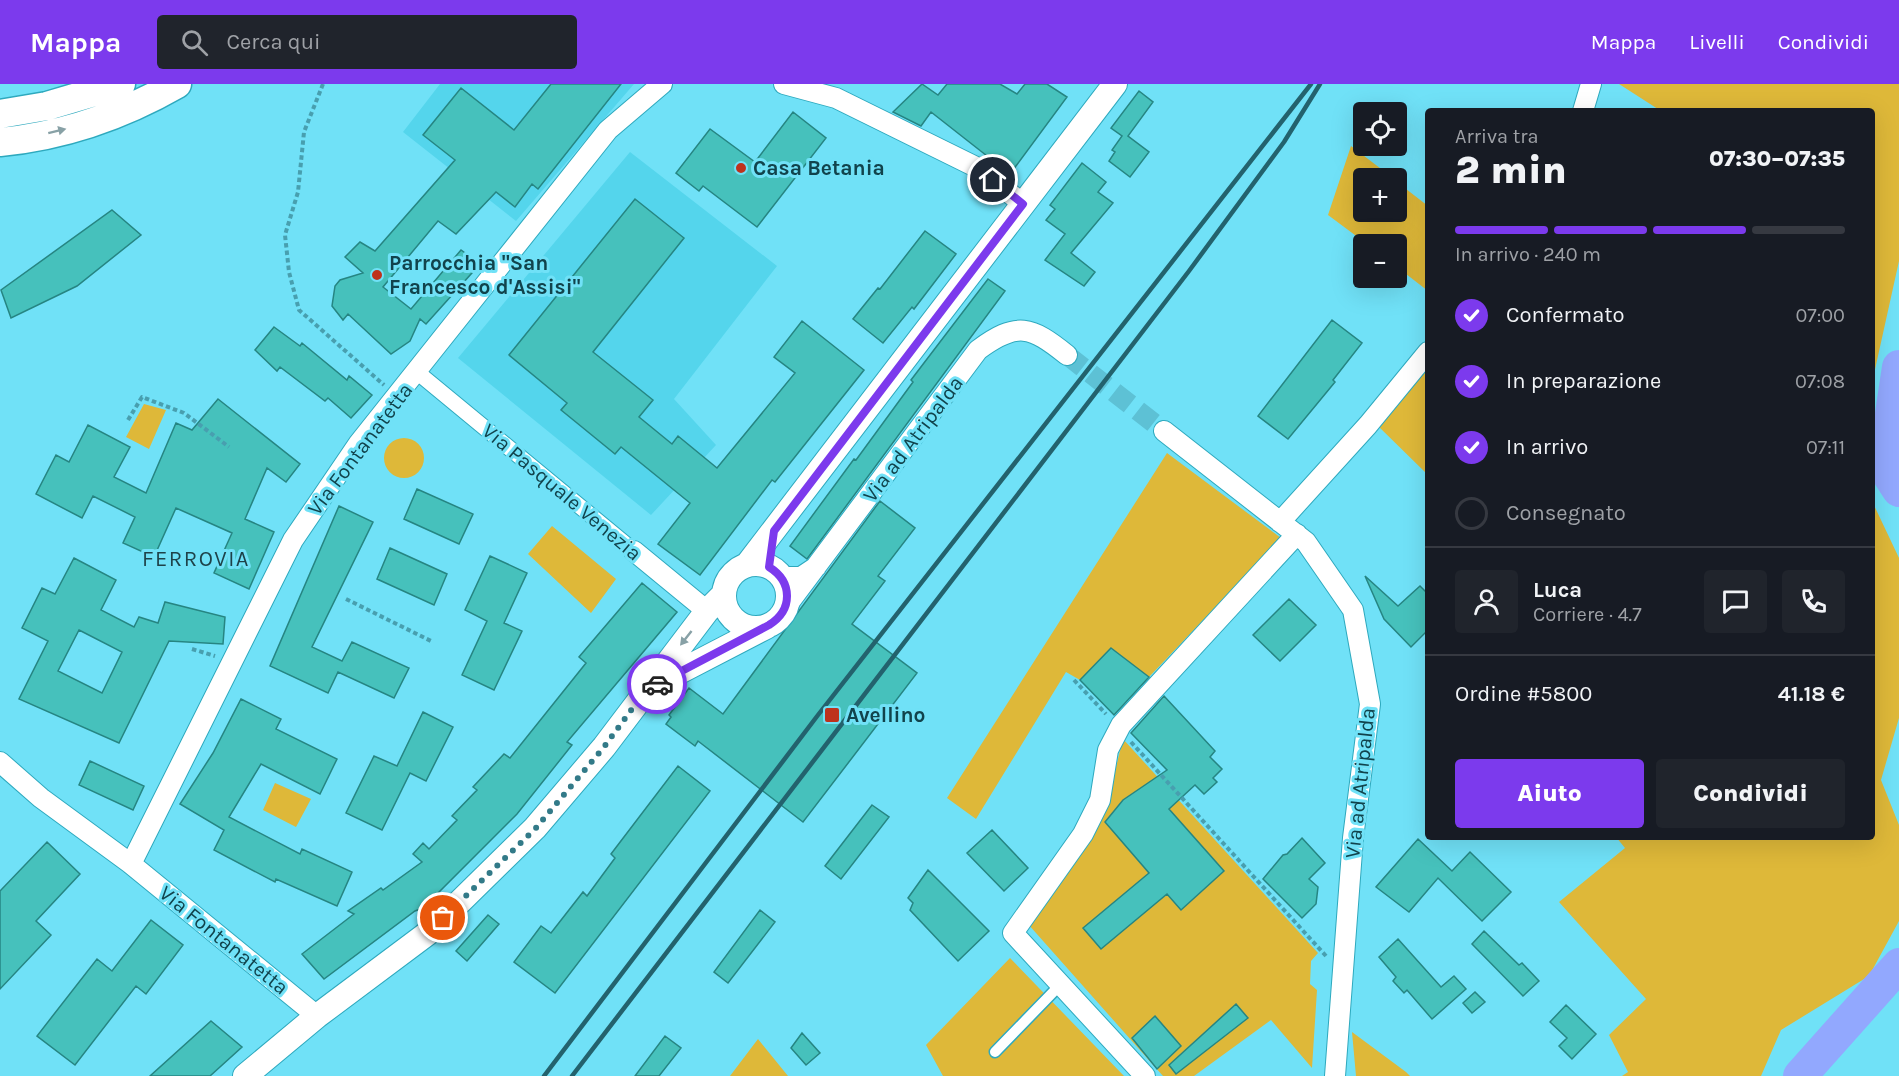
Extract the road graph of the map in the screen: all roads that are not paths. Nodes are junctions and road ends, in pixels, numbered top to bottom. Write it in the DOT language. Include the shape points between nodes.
graph roads {
  1 [pos="121,84"];
  2 [pos="177,84"];
  3 [pos="662,84"];
  4 [pos="784,84"];
  5 [pos="1115,84"];
  6 [pos="1591,84"];
  7 [pos="1584,108"];
  8 [pos="0,114"];
  9 [pos="0,142"];
  10 [pos="1023,204"];
  11 [pos="1067,355"];
  12 [pos="1425,356"];
  13 [pos="417,372"];
  14 [pos="1164,431"];
  15 [pos="1281,522"];
  16 [pos="1297,534"];
  17 [pos="634,551"];
  18 [pos="819,566"];
  19 [pos="766,570"];
  20 [pos="724,594"];
  21 [pos="707,611"];
  22 [pos="777,617"];
  23 [pos="646,690"];
  24 [pos="0,762"];
  25 [pos="131,864"];
  26 [pos="1060,985"];
  27 [pos="317,1016"];
  28 [pos="995,1052"];
  29 [pos="245,1076"];
  30 [pos="1145,1076"];
  31 [pos="1335,1076"];
  1 -- 8 [label="main road" via="47,106"];
  9 -- 2 [label="main road, one-way" via="123,113"];
  3 -- 13 [label="street, Via Fontanatetta" via="608,130"];
  4 -- 10 [label="street" via="836,98 978,168"];
  5 -- 10 [label="street"];
  6 -- 7 [label="street"];
  10 -- 19 [label="street" via="774,531"];
  11 -- 18 [label="street, Via ad Atripalda" via="1044,337 1016,331 999,335 978,350"];
  12 -- 15 [label="street"];
  13 -- 17 [label="street, Via Pasquale Venezia"];
  13 -- 25 [label="street, Via Fontanatetta" via="359,443 293,540"];
  14 -- 15 [label="street, Via ad Atripalda"];
  15 -- 16 [label="street, Via ad Atripalda"];
  16 -- 26 [label="street" via="1119,729 1108,750 1101,800 1083,834 1013,933"];
  16 -- 31 [label="street, Via ad Atripalda" via="1353,610 1370,704 1353,838"];
  17 -- 21 [label="street, Via Pasquale Venezia"];
  18 -- 19 [label="street" via="801,577"];
  18 -- 22 [label="street, Via ad Atripalda"];
  19 -- 20 [label="street" via="731,576"];
  19 -- 22 [label="street" via="788,598"];
  20 -- 21 [label="street"];
  20 -- 22 [label="street" via="730,614 738,622 759,628"];
  21 -- 23 [label="street, one-way"];
  22 -- 23 [label="street"];
  23 -- 27 [label="street" via="536,828 428,933"];
  24 -- 25 [label="street, Via Fontanatetta" via="41,798"];
  25 -- 27 [label="street, Via Fontanatetta"];
  26 -- 28 [label="lane"];
  26 -- 30 [label="street"];
  27 -- 29 [label="street"];
}
